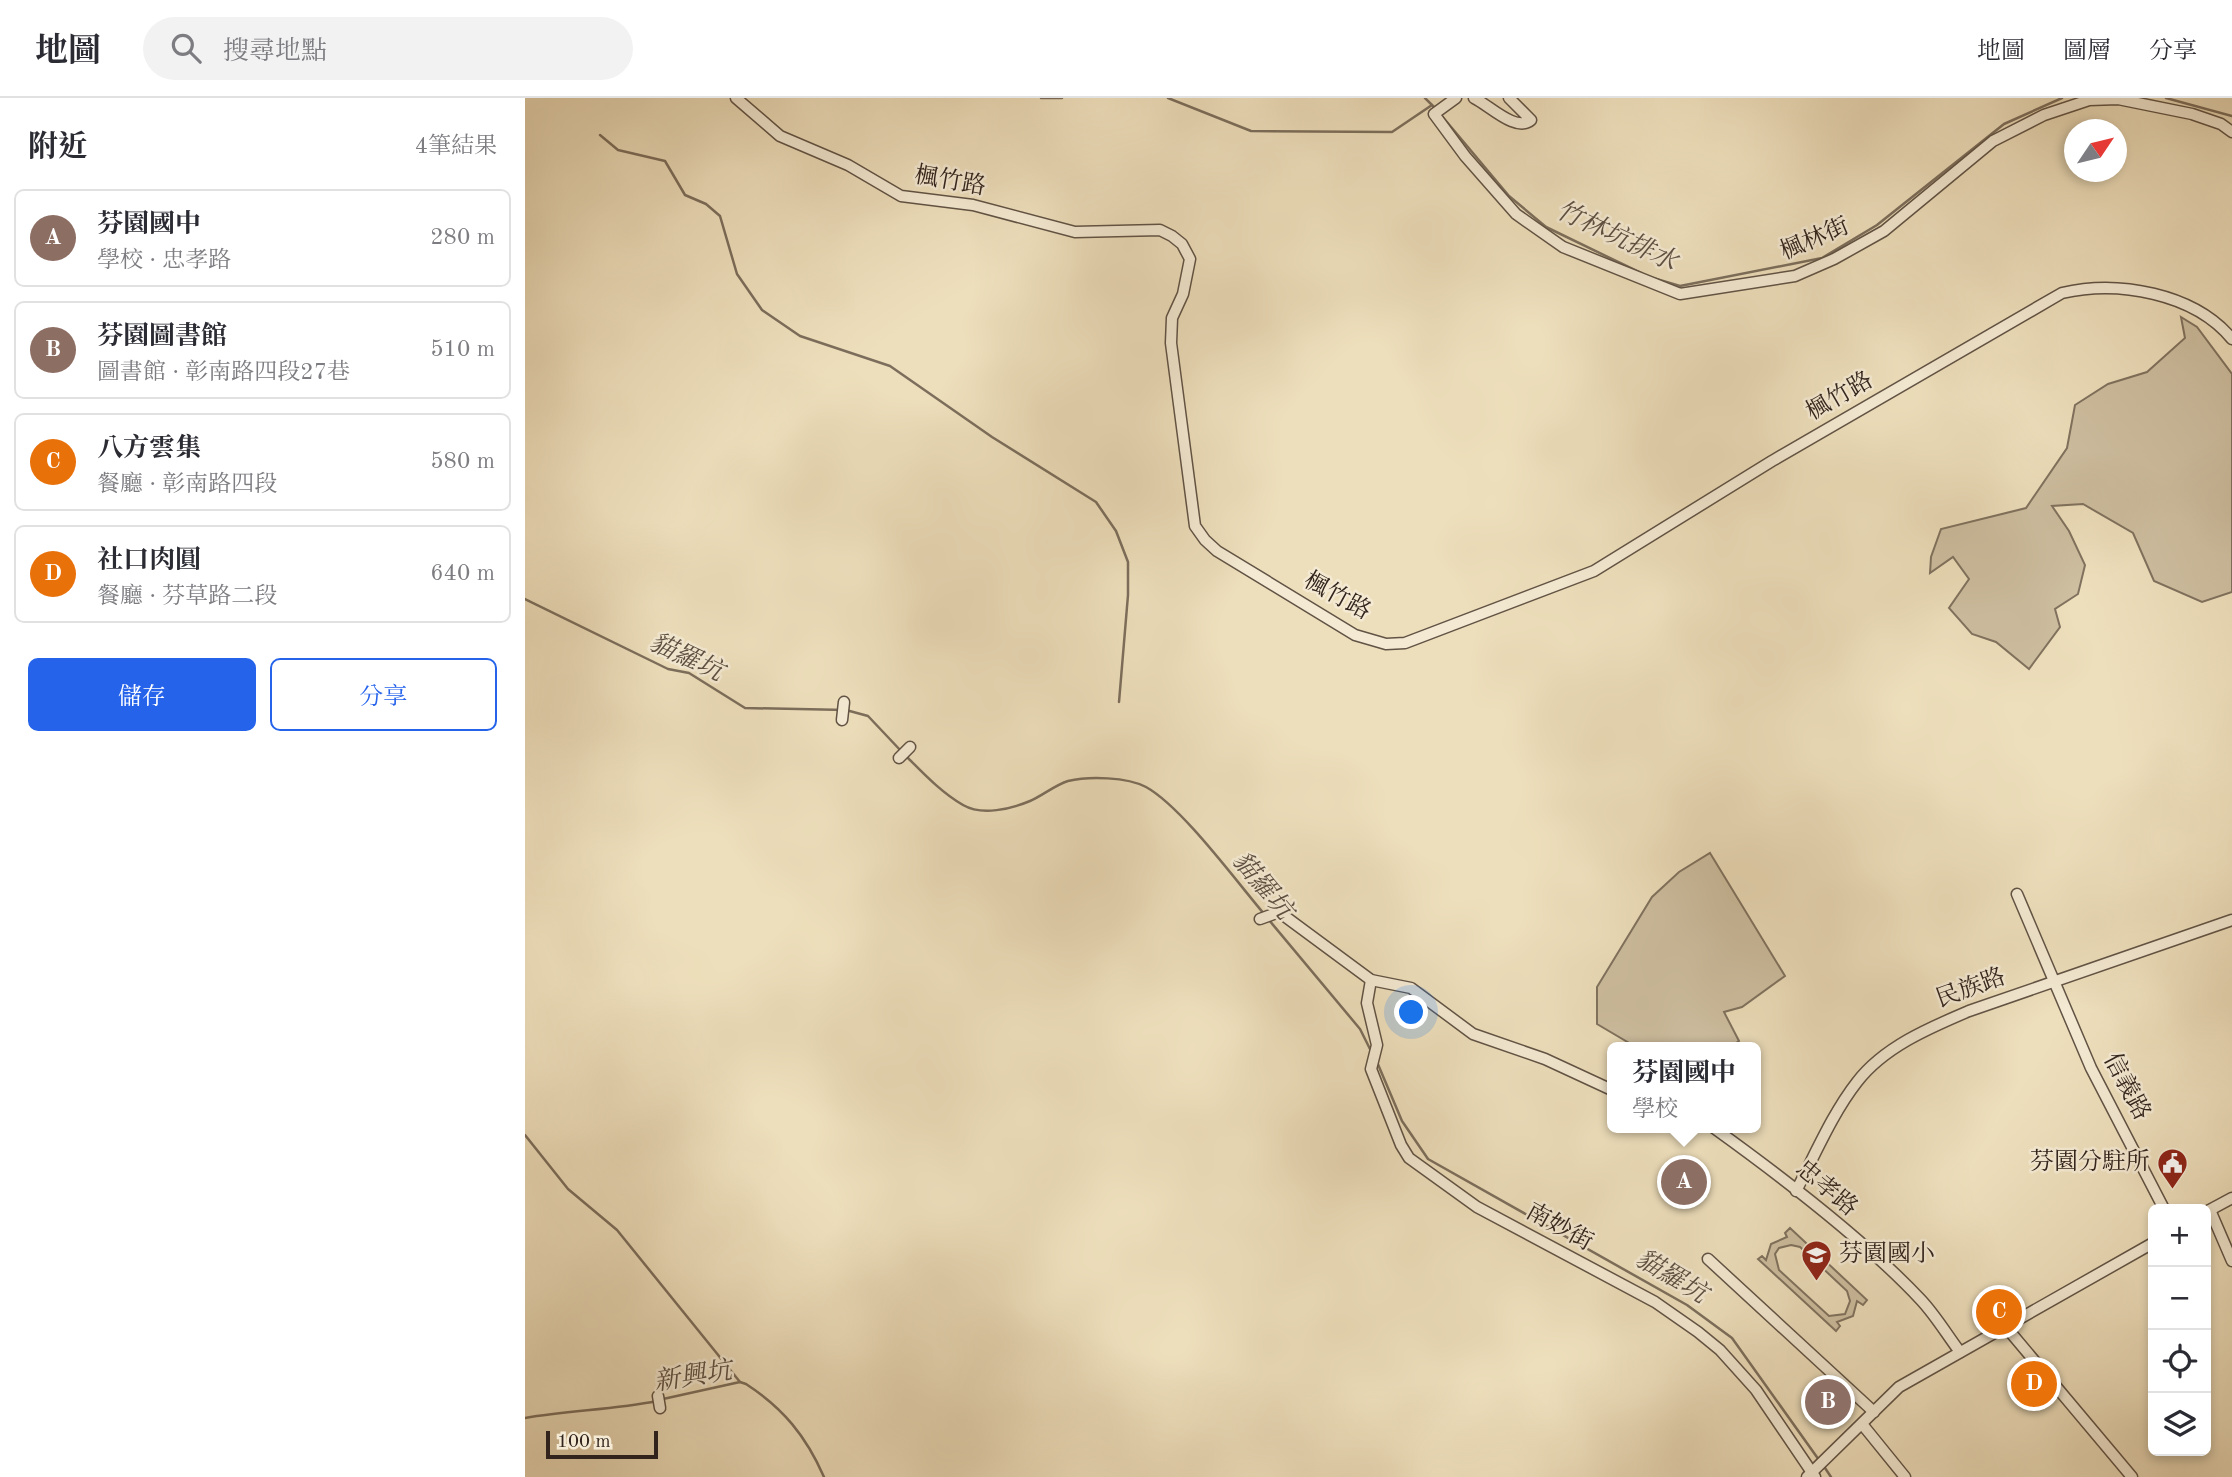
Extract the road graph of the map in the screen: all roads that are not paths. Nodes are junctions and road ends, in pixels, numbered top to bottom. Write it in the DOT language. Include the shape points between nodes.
graph roads {
  1 [pos="736,98"];
  2 [pos="1456,98"];
  3 [pos="1473,98"];
  4 [pos="1509,98"];
  5 [pos="2232,132"];
  6 [pos="1810,255"];
  7 [pos="1814,268"];
  8 [pos="2232,338"];
  9 [pos="844,702"];
  10 [pos="842,720"];
  11 [pos="910,747"];
  12 [pos="899,758"];
  13 [pos="2017,894"];
  14 [pos="1260,919"];
  15 [pos="2232,920"];
  16 [pos="1371,980"];
  17 [pos="2054,983"];
  18 [pos="1607,1088"];
  19 [pos="1721,1133"];
  20 [pos="1796,1191"];
  21 [pos="2232,1198"];
  22 [pos="2161,1204"];
  23 [pos="2211,1209"];
  24 [pos="2211,1217"];
  25 [pos="2148,1246"];
  26 [pos="1708,1259"];
  27 [pos="2232,1261"];
  28 [pos="2006,1327"];
  29 [pos="1959,1352"];
  30 [pos="658,1396"];
  31 [pos="660,1408"];
  32 [pos="1874,1412"];
  33 [pos="1862,1424"];
  34 [pos="1811,1476"];
  35 [pos="1905,1477"];
  36 [pos="2132,1477"];
  1 -- 8 [label="street, 楓竹路" via="780,136 848,165 901,196 973,205 1075,232 1160,230 1182,244 1190,259 1173,318 1171,343 1195,526 1217,551 1355,635 1386,644 1405,643 1594,571 1772,461 2062,293 2110,287 2157,296 2205,314"];
  2 -- 7 [label="street, 楓林街" via="1434,114 1516,214 1563,247 1680,294 1795,276"];
  3 -- 4 [label="street" via="1516,125 1531,120"];
  5 -- 7 [label="street, 楓林街" via="2193,114 2119,99 2089,100 2055,111 1993,141 1884,231"];
  6 -- 7 [label="street"];
  9 -- 10 [label="street"];
  11 -- 12 [label="street"];
  13 -- 17 [label="street, 信義路"];
  14 -- 16 [label="street" via="1275,914"];
  15 -- 17 [label="street, 民族路"];
  16 -- 18 [label="street" via="1411,988 1473,1034 1545,1059"];
  16 -- 34 [label="street, 南妙街" via="1367,1003 1377,1045 1371,1069 1409,1158 1477,1207 1655,1302 1698,1332 1756,1390"];
  17 -- 20 [label="street, 民族路" via="1931,1026 1895,1048 1849,1093"];
  17 -- 22 [label="street, 信義路" via="2091,1068"];
  19 -- 20 [label="street, 忠孝路"];
  20 -- 29 [label="street, 忠孝路" via="1916,1295"];
  21 -- 23 [label="street"];
  24 -- 27 [label="street"];
  25 -- 28 [label="street"];
  26 -- 32 [label="street"];
  28 -- 29 [label="street"];
  28 -- 36 [label="street"];
  29 -- 32 [label="street" via="1899,1387"];
  30 -- 31 [label="street"];
  32 -- 33 [label="street"];
  33 -- 34 [label="street"];
  33 -- 35 [label="street"];
}
